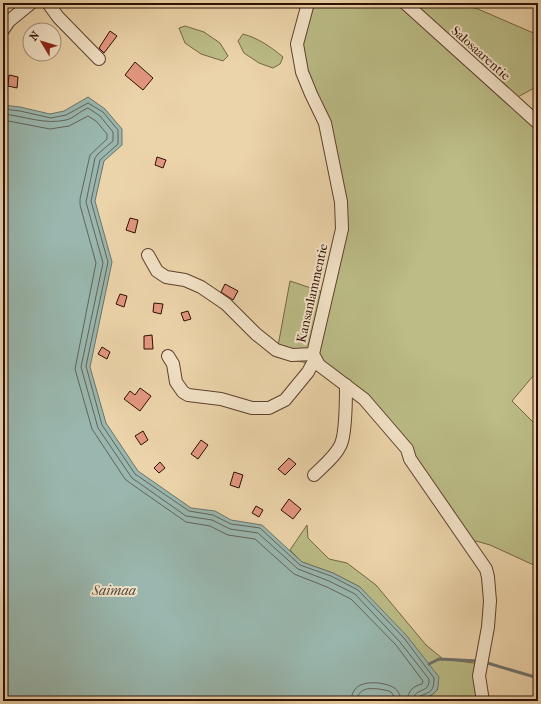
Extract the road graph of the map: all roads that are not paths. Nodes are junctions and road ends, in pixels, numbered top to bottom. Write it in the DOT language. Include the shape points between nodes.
graph roads {
  1 [pos="30,3"];
  2 [pos="48,3"];
  3 [pos="308,3"];
  4 [pos="404,3"];
  5 [pos="3,30"];
  6 [pos="99,59"];
  7 [pos="538,123"];
  8 [pos="148,255"];
  9 [pos="168,356"];
  10 [pos="314,356"];
  11 [pos="346,385"];
  12 [pos="314,475"];
  13 [pos="483,701"];
  1 -- 5 [label="street"];
  2 -- 6 [label="street" via="58,17"];
  3 -- 10 [label="street, Kansanlammentie" via="298,44 302,72 325,123 341,202 342,229"];
  4 -- 7 [label="street, Salosaarentie"];
  8 -- 10 [label="street" via="157,271 166,277 184,280 201,287 226,304 276,350 292,355"];
  9 -- 10 [label="street" via="173,364 176,382 188,395 221,399 252,408 269,408 285,400 308,372"];
  10 -- 11 [label="street, Kansanlammentie" via="319,365"];
  11 -- 12 [label="street" via="341,444"];
  11 -- 13 [label="street, Kansanlammentie" via="364,399 407,449 410,459 486,569 490,601 480,676"];
}
